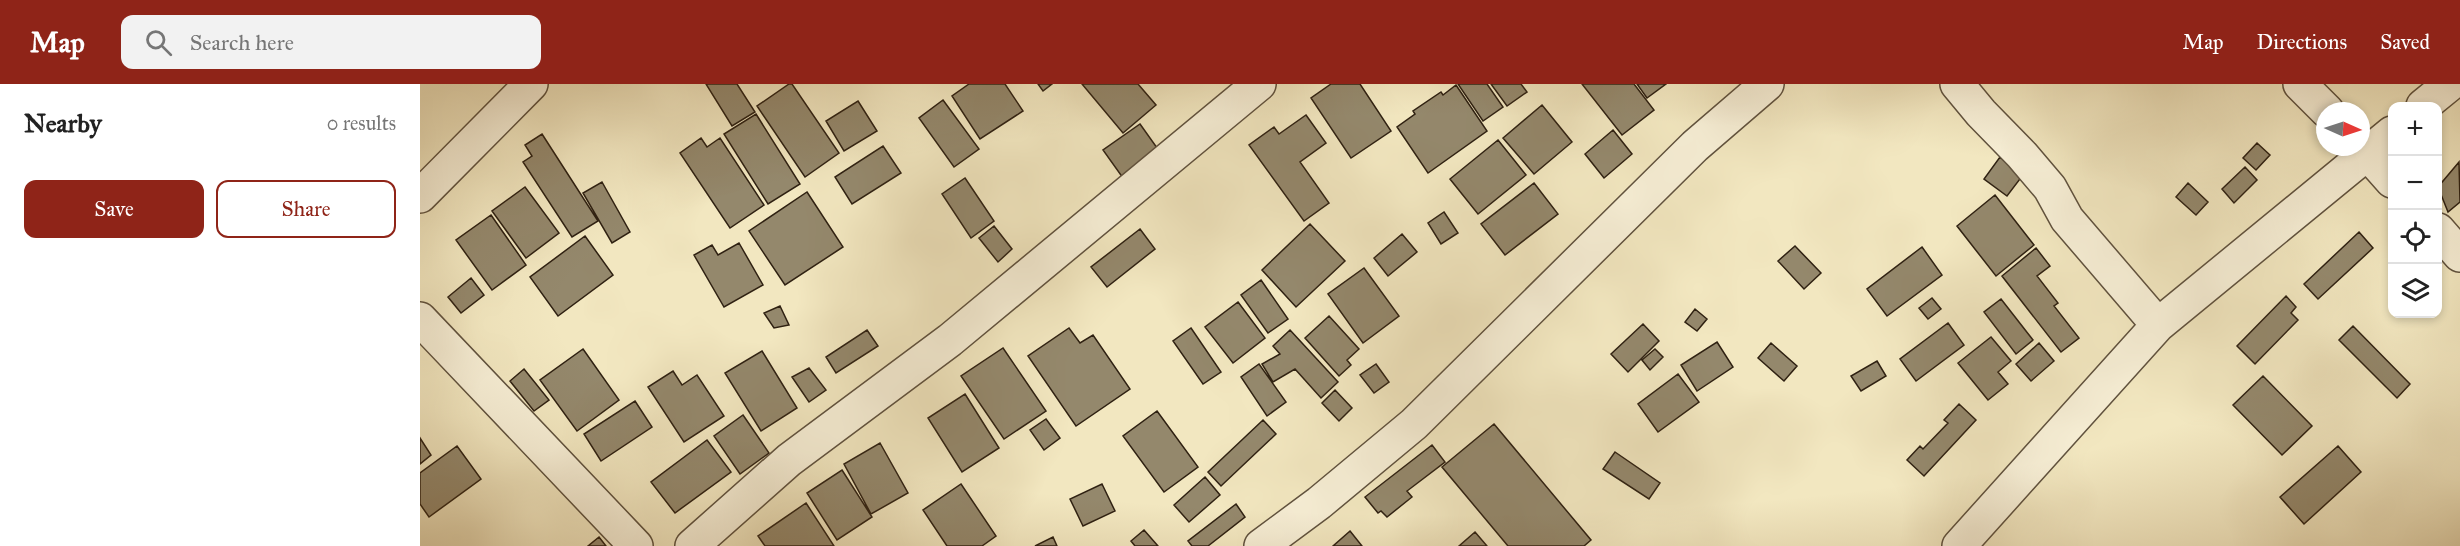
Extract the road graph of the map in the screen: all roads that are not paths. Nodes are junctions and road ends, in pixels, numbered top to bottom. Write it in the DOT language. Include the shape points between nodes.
graph roads {
  1 [pos="531,84"];
  2 [pos="1259,84"];
  3 [pos="1767,84"];
  4 [pos="1958,84"];
  5 [pos="2300,84"];
  6 [pos="2450,84"];
  7 [pos="2318,102"];
  8 [pos="2428,102"];
  9 [pos="2374,144"];
  10 [pos="2388,173"];
  11 [pos="420,196"];
  12 [pos="2442,235"];
  13 [pos="2460,255"];
  14 [pos="420,319"];
  15 [pos="2158,325"];
  16 [pos="636,546"];
  17 [pos="692,546"];
  18 [pos="1261,546"];
  19 [pos="1959,546"];
  1 -- 11 [label="street"];
  2 -- 17 [label="street" via="950,340 789,460"];
  3 -- 18 [label="street" via="1695,146 1414,424"];
  4 -- 15 [label="street" via="2022,154 2050,188 2067,219"];
  5 -- 7 [label="street"];
  6 -- 8 [label="street"];
  9 -- 10 [label="street"];
  9 -- 15 [label="street"];
  12 -- 13 [label="street"];
  14 -- 16 [label="street"];
  15 -- 19 [label="street"];
}
